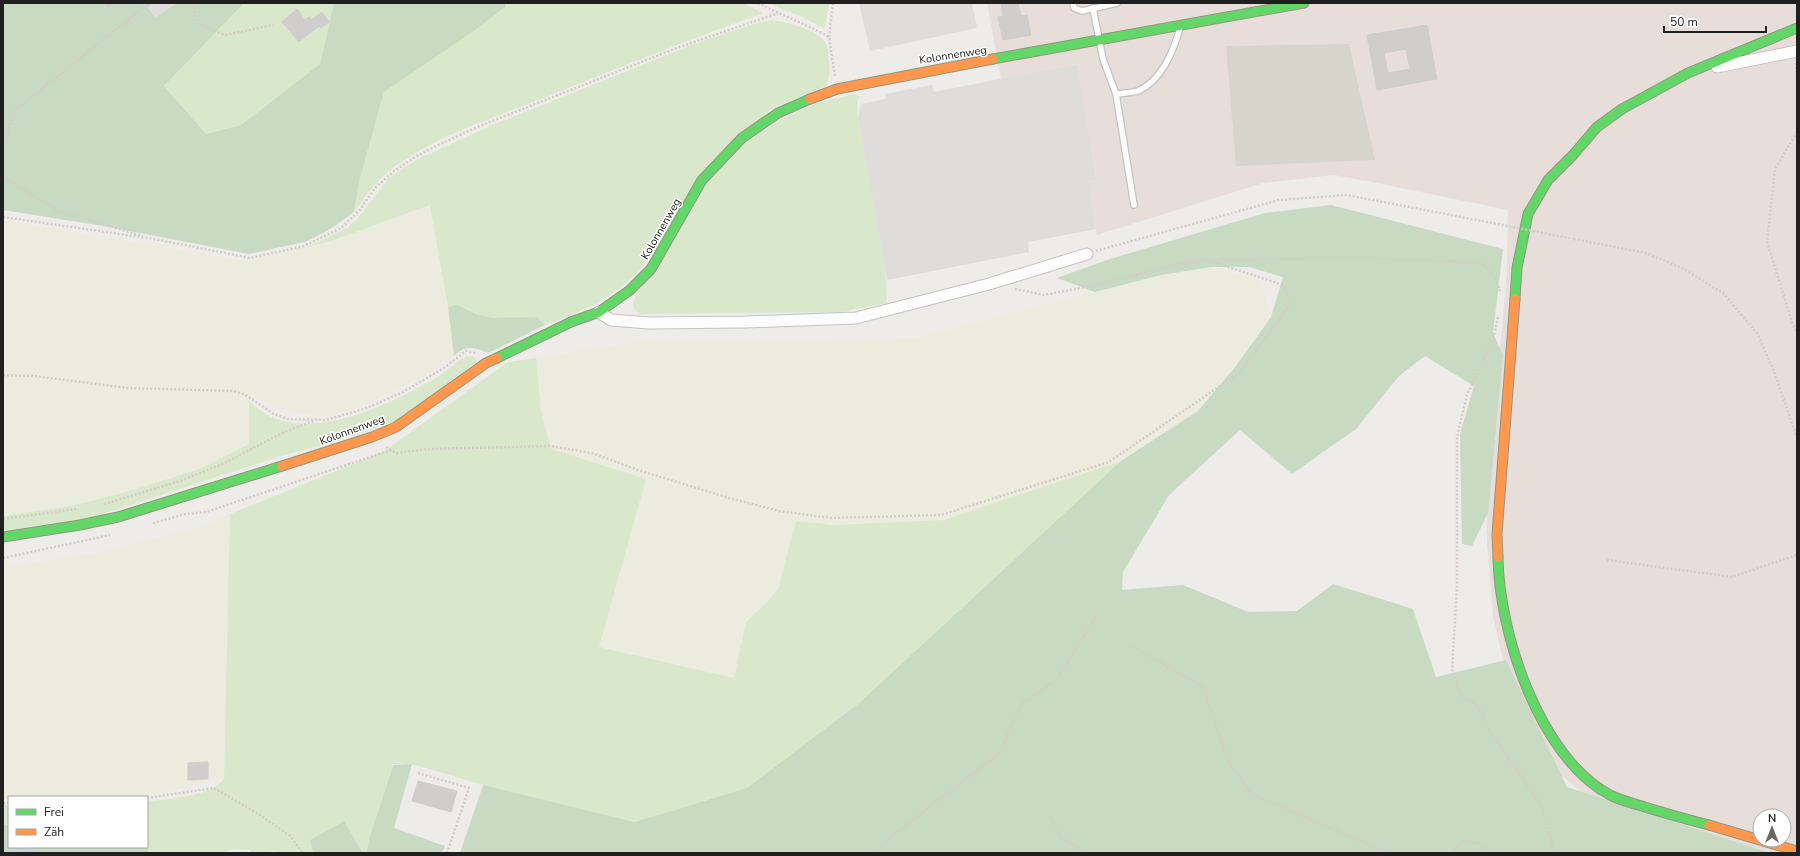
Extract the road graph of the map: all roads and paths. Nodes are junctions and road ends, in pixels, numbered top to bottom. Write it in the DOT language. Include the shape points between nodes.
graph roads {
  1 [pos="152,3"];
  2 [pos="193,3"];
  3 [pos="758,3"];
  4 [pos="833,3"];
  5 [pos="1073,3"];
  6 [pos="1117,3"];
  7 [pos="1304,3"];
  8 [pos="1093,8"];
  9 [pos="778,14"];
  10 [pos="273,25"];
  11 [pos="1181,26"];
  12 [pos="1797,28"];
  13 [pos="829,37"];
  14 [pos="1099,41"];
  15 [pos="1797,50"];
  16 [pos="1688,72"];
  17 [pos="837,89"];
  18 [pos="1116,94"];
  19 [pos="1797,132"];
  20 [pos="3,148"];
  21 [pos="3,177"];
  22 [pos="1134,205"];
  23 [pos="3,217"];
  24 [pos="154,239"];
  25 [pos="1087,254"];
  26 [pos="1208,260"];
  27 [pos="1013,289"];
  28 [pos="1502,295"];
  29 [pos="599,312"];
  30 [pos="1498,316"];
  31 [pos="1797,332"];
  32 [pos="486,363"];
  33 [pos="3,375"];
  34 [pos="315,420"];
  35 [pos="372,437"];
  36 [pos="1797,438"];
  37 [pos="100,505"];
  38 [pos="81,509"];
  39 [pos="3,520"];
  40 [pos="3,538"];
  41 [pos="1797,555"];
  42 [pos="1607,560"];
  43 [pos="1098,613"];
  44 [pos="1132,646"];
  45 [pos="418,773"];
  46 [pos="148,798"];
  47 [pos="1050,816"];
  48 [pos="1797,851"];
  49 [pos="303,853"];
  50 [pos="447,853"];
  51 [pos="873,853"];
  52 [pos="1088,853"];
  53 [pos="1388,853"];
  54 [pos="1451,853"];
  55 [pos="1489,853"];
  56 [pos="1554,853"];
  1 -- 20 [label="path" via="14,111"];
  2 -- 10 [label="path" via="196,23 225,35"];
  3 -- 9 [label="path"];
  4 -- 13 [label="path"];
  5 -- 8 [label="lane" via="1074,8"];
  6 -- 8 [label="lane"];
  7 -- 11 [label="street, Kolonnenweg"];
  8 -- 14 [label="lane"];
  9 -- 13 [label="path" via="810,26"];
  9 -- 24 [label="path" via="677,48 482,125 436,146 394,171 375,188 359,211 341,228 304,246 250,258"];
  11 -- 14 [label="street, Kolonnenweg"];
  11 -- 18 [label="lane" via="1166,64 1152,82 1136,91"];
  12 -- 16 [label="street"];
  13 -- 17 [label="path"];
  14 -- 17 [label="street, Kolonnenweg"];
  14 -- 18 [label="lane"];
  15 -- 16 [label="street"];
  16 -- 48 [label="street" via="1622,109 1597,127 1548,180 1528,214 1517,268 1497,534 1498,576 1512,648 1521,673 1541,720 1575,767 1610,795 1625,801"];
  17 -- 29 [label="street, Kolonnenweg" via="778,113 742,138 702,180 651,269 630,290"];
  18 -- 22 [label="lane"];
  19 -- 31 [label="path" via="1775,169 1767,242"];
  21 -- 24 [label="path" via="59,211"];
  23 -- 24 [label="path"];
  25 -- 29 [label="street" via="989,284 856,318 649,323 611,320"];
  25 -- 36 [label="path, bridge" via="1279,200 1347,195 1646,253 1682,268 1723,293 1757,333 1774,371"];
  26 -- 27 [label="path" via="1178,264 1105,283 1044,295"];
  26 -- 28 [label="path" via="1348,258 1480,262 1497,280"];
  26 -- 35 [label="path" via="1283,285 1291,304 1239,373 1109,462 941,515 831,518 779,511 729,498 592,454 550,446 428,449 396,453"];
  29 -- 32 [label="street, Kolonnenweg" via="571,322"];
  30 -- 56 [label="path" via="1494,336 1467,395 1457,437 1457,585 1452,672 1462,696 1478,706 1491,733 1542,807"];
  32 -- 34 [label="path" via="476,353 466,351 444,368 403,392 346,415"];
  32 -- 35 [label="street, Kolonnenweg" via="413,416"];
  33 -- 34 [label="path" via="34,376 129,388 232,391 244,394 274,414 288,419"];
  34 -- 37 [label="path" via="183,480"];
  35 -- 40 [label="street, Kolonnenweg" via="118,517"];
  38 -- 39 [label="path"];
  41 -- 42 [label="path" via="1732,577"];
  43 -- 51 [label="path" via="1057,678 1022,704 998,755"];
  44 -- 53 [label="path" via="1203,687 1228,761 1252,794"];
  45 -- 50 [label="path" via="469,788"];
  46 -- 49 [label="path" via="214,788 290,836"];
  47 -- 52 [label="path" via="1060,837"];
  54 -- 55 [label="path" via="1462,842 1481,843"];
}
